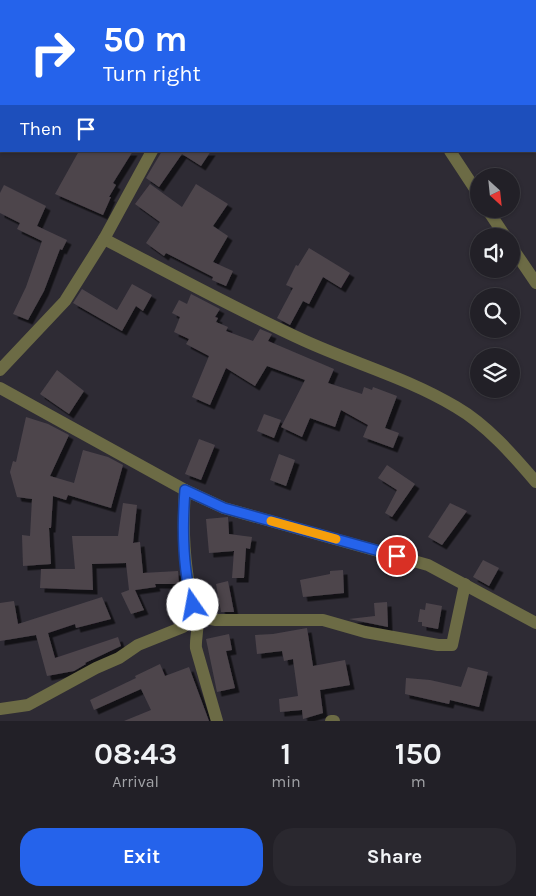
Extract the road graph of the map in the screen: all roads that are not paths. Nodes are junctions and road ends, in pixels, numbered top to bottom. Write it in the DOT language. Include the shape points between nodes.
graph roads {
  1 [pos="151,152"];
  2 [pos="451,152"];
  3 [pos="470,181"];
  4 [pos="104,238"];
  5 [pos="520,259"];
  6 [pos="536,283"];
  7 [pos="0,370"];
  8 [pos="0,388"];
  9 [pos="536,482"];
  10 [pos="185,490"];
  11 [pos="465,584"];
  12 [pos="196,616"];
  13 [pos="536,623"];
  14 [pos="0,709"];
  15 [pos="216,721"];
  1 -- 4 [label="street"];
  2 -- 3 [label="street"];
  4 -- 7 [label="street" via="64,301"];
  4 -- 9 [label="street" via="277,328 457,407 497,440"];
  5 -- 6 [label="street"];
  8 -- 10 [label="street"];
  10 -- 11 [label="street" via="224,508 428,565"];
  10 -- 12 [label="street" via="186,568"];
  11 -- 12 [label="street" via="452,645 365,632 323,620 216,620"];
  11 -- 13 [label="street"];
  12 -- 14 [label="street" via="183,627 138,645 28,705"];
  12 -- 15 [label="street" via="196,648"];
}
